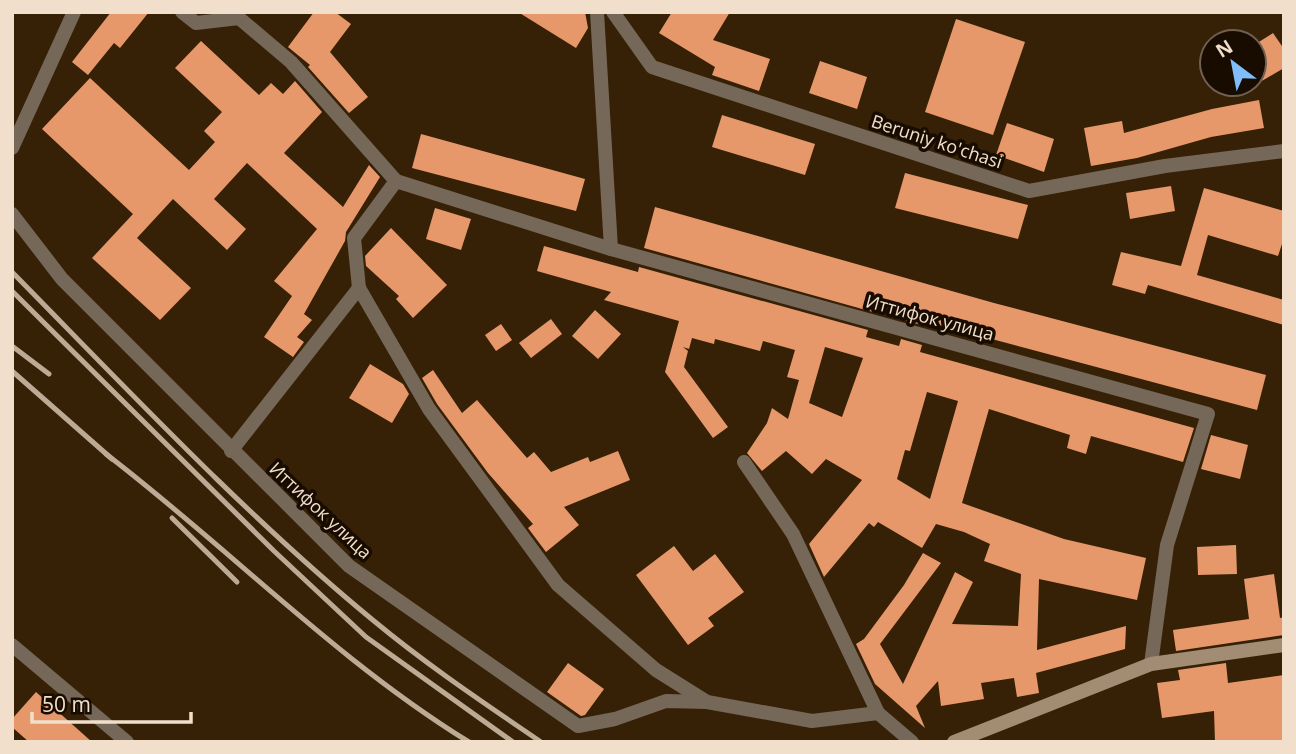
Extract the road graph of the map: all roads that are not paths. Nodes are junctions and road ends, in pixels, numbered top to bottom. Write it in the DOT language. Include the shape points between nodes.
graph roads {
  1 [pos="74,12"];
  2 [pos="182,12"];
  3 [pos="597,12"];
  4 [pos="613,12"];
  5 [pos="12,148"];
  6 [pos="1284,151"];
  7 [pos="396,181"];
  8 [pos="12,214"];
  9 [pos="611,249"];
  10 [pos="359,288"];
  11 [pos="231,451"];
  12 [pos="744,462"];
  13 [pos="12,645"];
  14 [pos="1284,645"];
  15 [pos="1151,664"];
  16 [pos="707,702"];
  17 [pos="878,713"];
  18 [pos="127,742"];
  19 [pos="912,742"];
  20 [pos="954,742"];
  1 -- 5 [label="street"];
  2 -- 7 [label="street" via="196,23 239,18 291,62"];
  3 -- 9 [label="street"];
  4 -- 6 [label="street, Beruniy ko'chasi" via="652,67 1029,191 1165,166"];
  7 -- 9 [label="street, Иттифок улица"];
  7 -- 10 [label="street, Иттифок улица" via="354,238"];
  8 -- 11 [label="street, Иттифок улица" via="62,279"];
  9 -- 15 [label="street, Иттифок улица" via="1208,414 1167,545"];
  10 -- 11 [label="street"];
  10 -- 16 [label="street, Иттифок улица" via="429,408 558,584 656,670"];
  11 -- 16 [label="street, Иттифок улица" via="349,566 578,726 666,701"];
  12 -- 17 [label="street" via="793,534"];
  13 -- 18 [label="street"];
  14 -- 15 [label="street"];
  15 -- 20 [label="street"];
  16 -- 17 [label="street, Иттифок улица" via="812,721"];
  17 -- 19 [label="street"];
}
